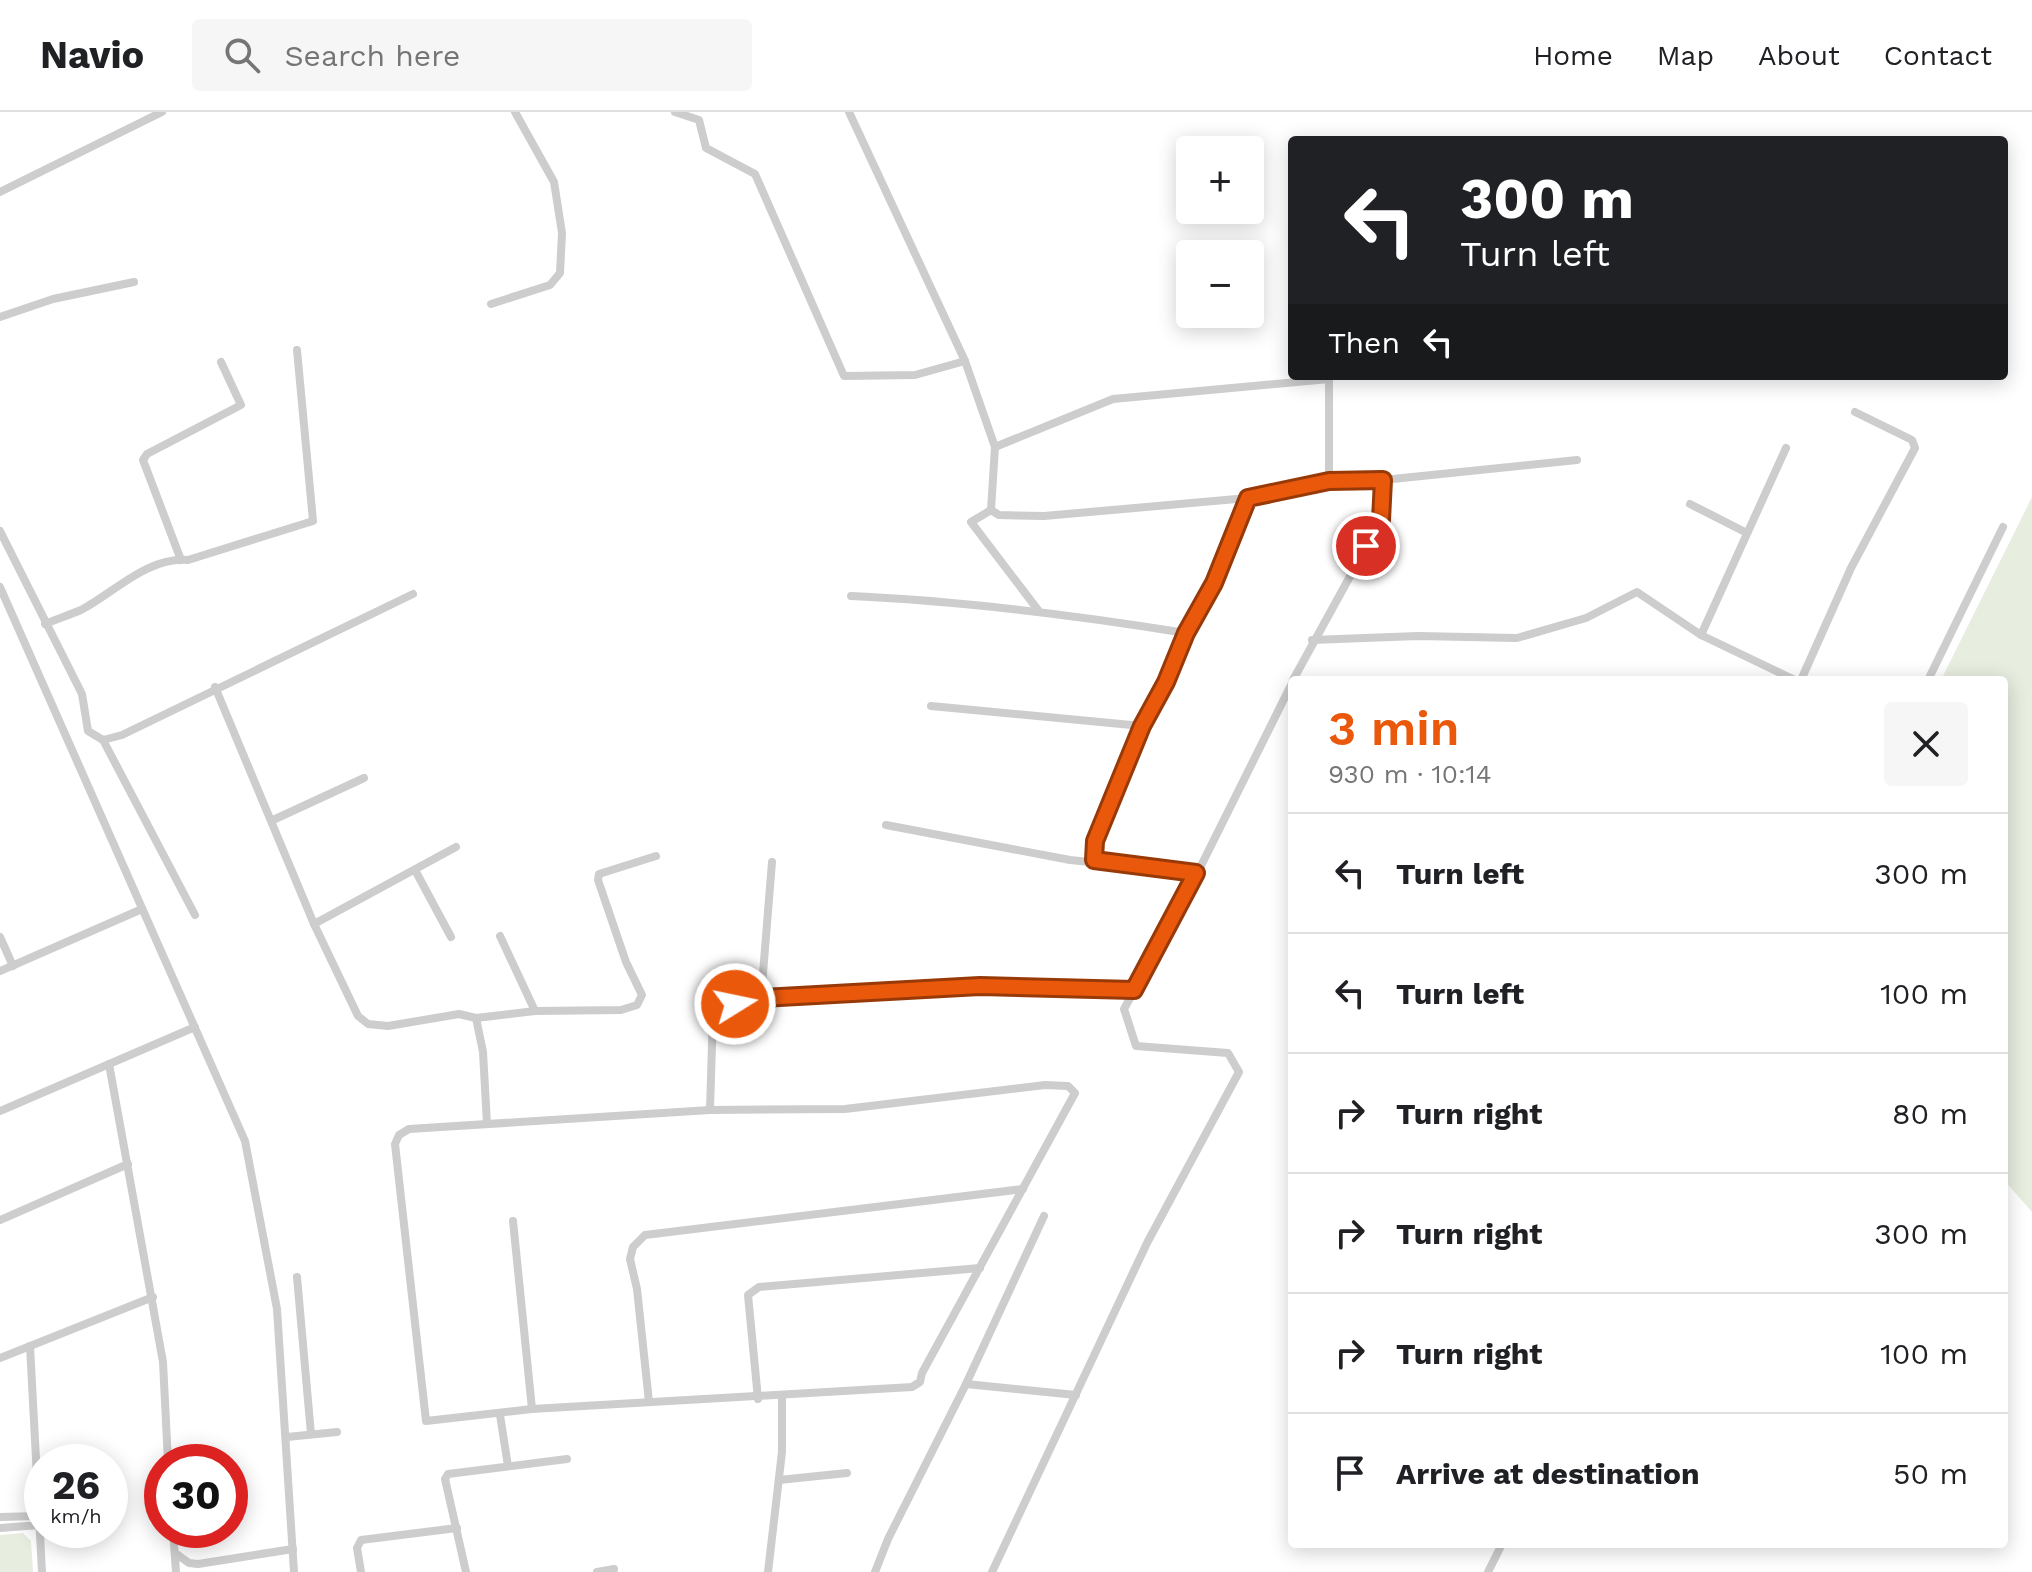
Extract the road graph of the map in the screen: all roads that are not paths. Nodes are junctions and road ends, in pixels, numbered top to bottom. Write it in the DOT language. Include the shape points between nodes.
graph roads {
  1 [pos="162,112"];
  2 [pos="515,112"];
  3 [pos="675,112"];
  4 [pos="849,112"];
  5 [pos="0,192"];
  6 [pos="134,282"];
  7 [pos="491,304"];
  8 [pos="0,317"];
  9 [pos="297,350"];
  10 [pos="965,361"];
  11 [pos="221,362"];
  12 [pos="1318,380"];
  13 [pos="1329,380"];
  14 [pos="1855,412"];
  15 [pos="995,447"];
  16 [pos="1786,448"];
  17 [pos="1577,460"];
  18 [pos="1383,480"];
  19 [pos="1329,481"];
  20 [pos="1248,498"];
  21 [pos="1690,504"];
  22 [pos="991,510"];
  23 [pos="2003,527"];
  24 [pos="0,531"];
  25 [pos="1745,532"];
  26 [pos="181,560"];
  27 [pos="0,587"];
  28 [pos="413,594"];
  29 [pos="851,596"];
  30 [pos="1038,610"];
  31 [pos="45,624"];
  32 [pos="1186,633"];
  33 [pos="1701,635"];
  34 [pos="1312,640"];
  35 [pos="1296,676"];
  36 [pos="1789,676"];
  37 [pos="1800,676"];
  38 [pos="1930,676"];
  39 [pos="215,687"];
  40 [pos="1288,692"];
  41 [pos="931,706"];
  42 [pos="1142,726"];
  43 [pos="103,740"];
  44 [pos="364,778"];
  45 [pos="273,820"];
  46 [pos="886,825"];
  47 [pos="456,847"];
  48 [pos="656,856"];
  49 [pos="1094,860"];
  50 [pos="772,862"];
  51 [pos="415,870"];
  52 [pos="1196,873"];
  53 [pos="142,909"];
  54 [pos="195,915"];
  55 [pos="314,924"];
  56 [pos="500,936"];
  57 [pos="0,937"];
  58 [pos="451,937"];
  59 [pos="13,966"];
  60 [pos="0,971"];
  61 [pos="1134,990"];
  62 [pos="761,998"];
  63 [pos="535,1011"];
  64 [pos="476,1018"];
  65 [pos="195,1027"];
  66 [pos="109,1064"];
  67 [pos="710,1110"];
  68 [pos="0,1111"];
  69 [pos="487,1124"];
  70 [pos="128,1164"];
  71 [pos="1023,1189"];
  72 [pos="1044,1216"];
  73 [pos="0,1220"];
  74 [pos="513,1221"];
  75 [pos="980,1268"];
  76 [pos="297,1277"];
  77 [pos="153,1297"];
  78 [pos="30,1346"];
  79 [pos="0,1358"];
  80 [pos="966,1384"];
  81 [pos="1076,1395"];
  82 [pos="782,1397"];
  83 [pos="758,1399"];
  84 [pos="649,1402"];
  85 [pos="532,1409"];
  86 [pos="500,1415"];
  87 [pos="337,1432"];
  88 [pos="311,1434"];
  89 [pos="287,1437"];
  90 [pos="35,1444"];
  91 [pos="167,1444"];
  92 [pos="567,1459"];
  93 [pos="508,1466"];
  94 [pos="847,1473"];
  95 [pos="779,1480"];
  96 [pos="0,1517"];
  97 [pos="24,1519"];
  98 [pos="24,1523"];
  99 [pos="0,1528"];
  100 [pos="457,1528"];
  101 [pos="41,1548"];
  102 [pos="175,1548"];
  103 [pos="1500,1548"];
  104 [pos="293,1549"];
  105 [pos="175,1553"];
  106 [pos="614,1569"];
  107 [pos="42,1572"];
  108 [pos="176,1572"];
  109 [pos="294,1572"];
  110 [pos="361,1572"];
  111 [pos="466,1572"];
  112 [pos="597,1572"];
  113 [pos="768,1572"];
  114 [pos="875,1572"];
  115 [pos="992,1572"];
  116 [pos="1488,1572"];
  1 -- 5 [label="street"];
  2 -- 7 [label="street" via="554,182 562,233 560,273 550,285"];
  3 -- 10 [label="street" via="699,120 706,148 755,174 844,376 915,375"];
  4 -- 10 [label="street"];
  6 -- 8 [label="street" via="53,299"];
  9 -- 26 [label="street" via="313,521"];
  10 -- 15 [label="street"];
  11 -- 26 [label="street" via="241,405 143,460"];
  12 -- 15 [label="street" via="1113,399"];
  13 -- 19 [label="street"];
  14 -- 37 [label="street" via="1912,440 1915,448"];
  15 -- 22 [label="street"];
  16 -- 25 [label="street"];
  17 -- 18 [label="street"];
  18 -- 19 [label="street"];
  18 -- 34 [label="street" via="1381,520"];
  19 -- 20 [label="street"];
  20 -- 22 [label="street" via="1044,516 999,515"];
  20 -- 32 [label="street" via="1214,583"];
  21 -- 25 [label="street"];
  22 -- 30 [label="street" via="971,522"];
  23 -- 38 [label="street"];
  24 -- 31 [label="street"];
  25 -- 33 [label="street"];
  26 -- 31 [label="street" via="134,576"];
  27 -- 53 [label="street"];
  28 -- 39 [label="street"];
  29 -- 30 [label="street"];
  30 -- 32 [label="street"];
  31 -- 43 [label="street" via="82,694 88,731"];
  32 -- 42 [label="street"];
  33 -- 34 [label="street" via="1637,592 1586,618 1517,638"];
  33 -- 36 [label="street"];
  34 -- 35 [label="street"];
  39 -- 43 [label="street"];
  39 -- 45 [label="street"];
  40 -- 52 [label="street"];
  41 -- 42 [label="street"];
  42 -- 49 [label="street" via="1095,841"];
  43 -- 54 [label="street"];
  44 -- 45 [label="street"];
  45 -- 55 [label="street"];
  46 -- 49 [label="street"];
  47 -- 51 [label="street"];
  48 -- 63 [label="street" via="599,874 598,880 626,962 638,981 642,995 637,1005 621,1010"];
  49 -- 52 [label="street"];
  50 -- 62 [label="street"];
  51 -- 55 [label="street"];
  51 -- 58 [label="street"];
  52 -- 61 [label="street"];
  53 -- 59 [label="street"];
  53 -- 65 [label="street"];
  55 -- 64 [label="street" via="358,1016 368,1024 388,1026 459,1014"];
  56 -- 63 [label="street"];
  57 -- 59 [label="street"];
  59 -- 60 [label="street"];
  61 -- 62 [label="street" via="980,986"];
  61 -- 81 [label="street" via="1124,1009 1136,1046 1228,1053 1239,1072 1147,1243"];
  62 -- 67 [label="street" via="713,1011"];
  63 -- 64 [label="street"];
  64 -- 69 [label="street"];
  65 -- 66 [label="street"];
  65 -- 89 [label="street" via="245,1141 277,1309"];
  66 -- 68 [label="street"];
  66 -- 70 [label="street"];
  67 -- 69 [label="street"];
  67 -- 71 [label="street" via="845,1109 1068,1086 1075,1093"];
  69 -- 86 [label="street" via="409,1129 395,1144 424,1418"];
  70 -- 73 [label="street"];
  70 -- 77 [label="street"];
  71 -- 75 [label="street"];
  71 -- 84 [label="street" via="645,1235 630,1259"];
  72 -- 80 [label="street"];
  74 -- 85 [label="street"];
  75 -- 82 [label="street" via="920,1382 912,1387"];
  75 -- 83 [label="street" via="759,1287 748,1295"];
  76 -- 88 [label="street"];
  77 -- 78 [label="street"];
  77 -- 91 [label="street"];
  78 -- 79 [label="street"];
  78 -- 90 [label="street"];
  80 -- 81 [label="street"];
  80 -- 114 [label="street"];
  81 -- 115 [label="street"];
  82 -- 83 [label="street"];
  82 -- 95 [label="street"];
  83 -- 84 [label="street"];
  84 -- 85 [label="street"];
  85 -- 86 [label="street"];
  86 -- 93 [label="street"];
  87 -- 88 [label="street"];
  88 -- 89 [label="street"];
  89 -- 104 [label="street"];
  92 -- 93 [label="street"];
  93 -- 100 [label="street" via="448,1474"];
  94 -- 95 [label="street"];
  95 -- 113 [label="street"];
  96 -- 97 [label="street"];
  98 -- 99 [label="street"];
  100 -- 110 [label="street" via="361,1540"];
  100 -- 111 [label="street"];
  101 -- 107 [label="street"];
  102 -- 105 [label="street"];
  103 -- 116 [label="street"];
  104 -- 105 [label="street" via="198,1564"];
  104 -- 109 [label="street"];
  105 -- 108 [label="street"];
  106 -- 112 [label="street"];
}
